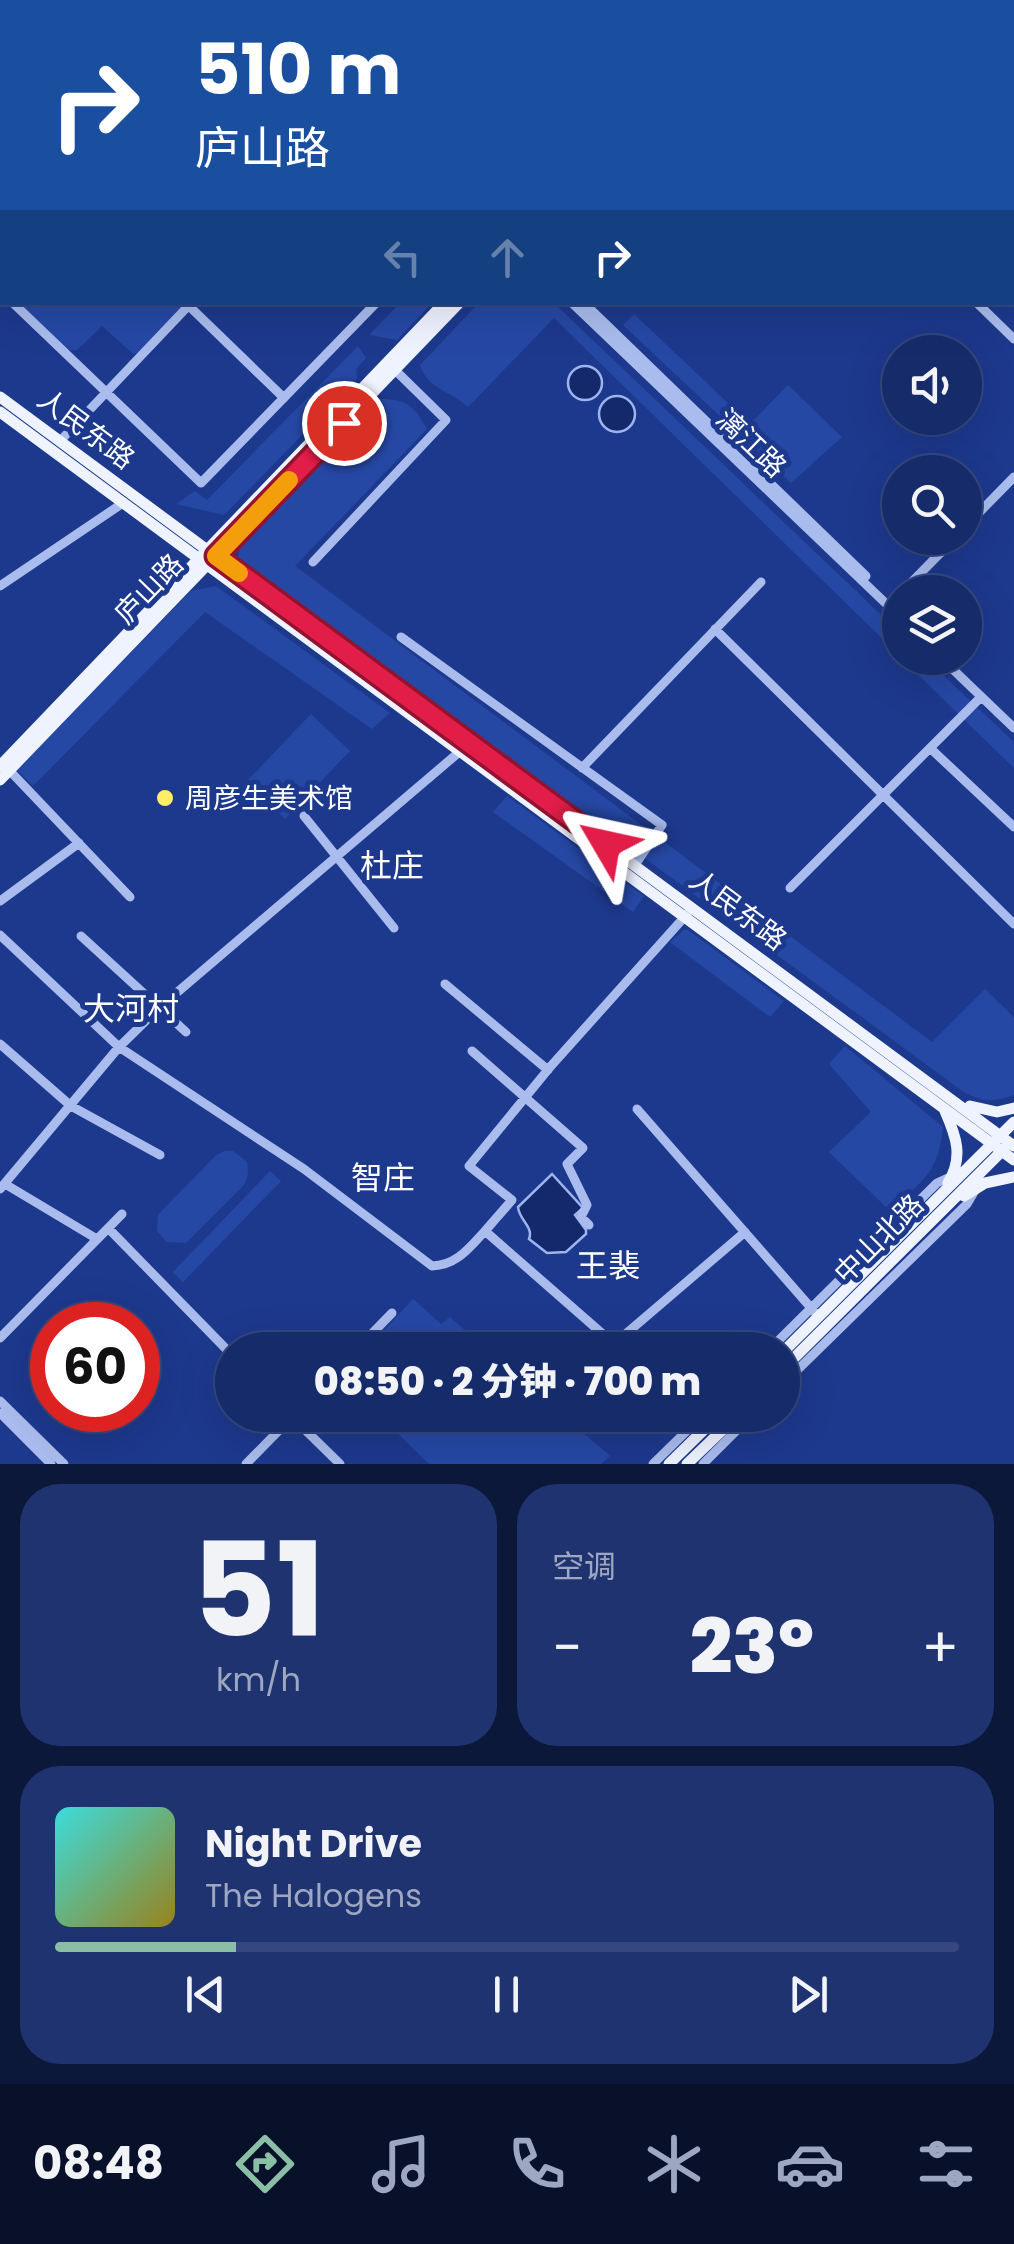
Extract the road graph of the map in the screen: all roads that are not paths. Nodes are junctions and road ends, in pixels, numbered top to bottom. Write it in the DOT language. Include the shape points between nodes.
graph roads {
  1 [pos="15,305"];
  2 [pos="190,305"];
  3 [pos="192,305"];
  4 [pos="374,305"];
  5 [pos="442,305"];
  6 [pos="457,305"];
  7 [pos="574,305"];
  8 [pos="586,305"];
  9 [pos="979,305"];
  10 [pos="1014,340"];
  11 [pos="391,366"];
  12 [pos="106,392"];
  13 [pos="0,397"];
  14 [pos="284,398"];
  15 [pos="0,412"];
  16 [pos="60,441"];
  17 [pos="1014,476"];
  18 [pos="122,502"];
  19 [pos="982,509"];
  20 [pos="939,555"];
  21 [pos="207,558"];
  22 [pos="312,562"];
  23 [pos="921,575"];
  24 [pos="761,582"];
  25 [pos="0,586"];
  26 [pos="882,587"];
  27 [pos="882,587"];
  28 [pos="715,630"];
  29 [pos="401,637"];
  30 [pos="959,675"];
  31 [pos="966,675"];
  32 [pos="982,697"];
  33 [pos="1014,725"];
  34 [pos="469,742"];
  35 [pos="930,748"];
  36 [pos="460,753"];
  37 [pos="582,768"];
  38 [pos="2,774"];
  39 [pos="884,794"];
  40 [pos="304,816"];
  41 [pos="1014,827"];
  42 [pos="79,843"];
  43 [pos="335,858"];
  44 [pos="635,865"];
  45 [pos="790,888"];
  46 [pos="130,897"];
  47 [pos="0,901"];
  48 [pos="688,913"];
  49 [pos="1014,924"];
  50 [pos="394,928"];
  51 [pos="0,935"];
  52 [pos="81,936"];
  53 [pos="445,984"];
  54 [pos="160,1007"];
  55 [pos="186,1032"];
  56 [pos="0,1044"];
  57 [pos="119,1047"];
  58 [pos="472,1051"];
  59 [pos="548,1070"];
  60 [pos="526,1096"];
  61 [pos="947,1103"];
  62 [pos="71,1106"];
  63 [pos="1014,1108"];
  64 [pos="638,1109"];
  65 [pos="1014,1122"];
  66 [pos="1005,1143"];
  67 [pos="160,1155"];
  68 [pos="1014,1160"];
  69 [pos="952,1175"];
  70 [pos="1014,1178"];
  71 [pos="2,1186"];
  72 [pos="977,1188"];
  73 [pos="941,1204"];
  74 [pos="122,1214"];
  75 [pos="589,1225"];
  76 [pos="108,1228"];
  77 [pos="484,1231"];
  78 [pos="745,1232"];
  79 [pos="97,1239"];
  80 [pos="392,1313"];
  81 [pos="815,1313"];
  82 [pos="374,1332"];
  83 [pos="600,1332"];
  84 [pos="634,1332"];
  85 [pos="791,1332"];
  86 [pos="799,1332"];
  87 [pos="0,1338"];
  88 [pos="215,1338"];
  89 [pos="800,1351"];
  90 [pos="800,1367"];
  91 [pos="0,1401"];
  92 [pos="0,1413"];
  93 [pos="276,1432"];
  94 [pos="309,1432"];
  95 [pos="701,1432"];
  96 [pos="705,1432"];
  97 [pos="713,1432"];
  98 [pos="705,1460"];
  99 [pos="51,1464"];
  100 [pos="63,1464"];
  101 [pos="246,1464"];
  102 [pos="340,1464"];
  103 [pos="652,1464"];
  104 [pos="669,1464"];
  105 [pos="687,1464"];
  1 -- 12 [label="street"];
  2 -- 12 [label="street"];
  3 -- 14 [label="street"];
  4 -- 14 [label="street"];
  5 -- 11 [label="main road, 庐山路"];
  6 -- 11 [label="main road, 庐山路"];
  7 -- 26 [label="street, 漓江路"];
  8 -- 27 [label="street, 漓江路"];
  9 -- 10 [label="street"];
  11 -- 21 [label="main road, 庐山路"];
  11 -- 22 [label="street" via="446,420"];
  12 -- 14 [label="street" via="201,483"];
  12 -- 16 [label="street"];
  13 -- 16 [label="main road, 人民东路"];
  15 -- 18 [label="main road, 人民东路"];
  16 -- 21 [label="main road, 人民东路"];
  17 -- 19 [label="street"];
  18 -- 21 [label="main road, 人民东路"];
  18 -- 25 [label="street"];
  20 -- 23 [label="street"];
  21 -- 34 [label="main road, 人民东路"];
  21 -- 36 [label="main road, 人民东路"];
  21 -- 38 [label="main road, 庐山路"];
  24 -- 28 [label="street"];
  28 -- 37 [label="street"];
  28 -- 39 [label="street"];
  29 -- 37 [label="street"];
  30 -- 32 [label="street"];
  31 -- 33 [label="street"];
  32 -- 33 [label="street"];
  32 -- 35 [label="street"];
  34 -- 36 [label="street"];
  34 -- 44 [label="main road, 人民东路"];
  35 -- 39 [label="street"];
  35 -- 41 [label="street"];
  36 -- 43 [label="street"];
  36 -- 48 [label="main road, 人民东路"];
  37 -- 44 [label="street" via="662,825"];
  38 -- 42 [label="street"];
  39 -- 45 [label="street"];
  39 -- 49 [label="street"];
  40 -- 43 [label="street"];
  42 -- 46 [label="street"];
  42 -- 47 [label="street"];
  43 -- 50 [label="street"];
  43 -- 54 [label="street"];
  44 -- 48 [label="main road, 人民东路"];
  48 -- 59 [label="street"];
  48 -- 61 [label="main road, 人民东路"];
  51 -- 57 [label="street"];
  52 -- 54 [label="street"];
  53 -- 59 [label="street"];
  54 -- 55 [label="street"];
  54 -- 57 [label="street"];
  56 -- 62 [label="street"];
  57 -- 62 [label="street"];
  57 -- 77 [label="street" via="304,1169 432,1266 459,1258"];
  58 -- 60 [label="street"];
  59 -- 60 [label="street"];
  60 -- 75 [label="street" via="583,1148 567,1164"];
  60 -- 77 [label="street" via="469,1166 512,1200"];
  61 -- 63 [label="main road" via="981,1111"];
  61 -- 66 [label="main road, 人民东路"];
  61 -- 69 [label="main road" via="957,1137"];
  62 -- 67 [label="street"];
  62 -- 71 [label="street"];
  64 -- 78 [label="street"];
  65 -- 66 [label="main road, 中山北路"];
  66 -- 68 [label="main road, 人民东路"];
  66 -- 73 [label="main road, 中山北路"];
  69 -- 73 [label="main road"];
  69 -- 81 [label="street"];
  70 -- 72 [label="main road"];
  71 -- 79 [label="street"];
  72 -- 73 [label="main road"];
  72 -- 90 [label="street"];
  73 -- 81 [label="main road, 中山北路"];
  73 -- 89 [label="main road, 中山北路"];
  74 -- 76 [label="street"];
  76 -- 79 [label="street"];
  76 -- 88 [label="street"];
  77 -- 83 [label="street"];
  78 -- 81 [label="street"];
  78 -- 84 [label="street"];
  79 -- 87 [label="street"];
  80 -- 82 [label="street"];
  81 -- 85 [label="street"];
  81 -- 86 [label="main road, 中山北路"];
  91 -- 100 [label="street"];
  92 -- 99 [label="street"];
  93 -- 101 [label="street"];
  94 -- 102 [label="street"];
  95 -- 103 [label="street"];
  96 -- 104 [label="main road"];
  97 -- 98 [label="main road"];
  98 -- 105 [label="main road"];
}
